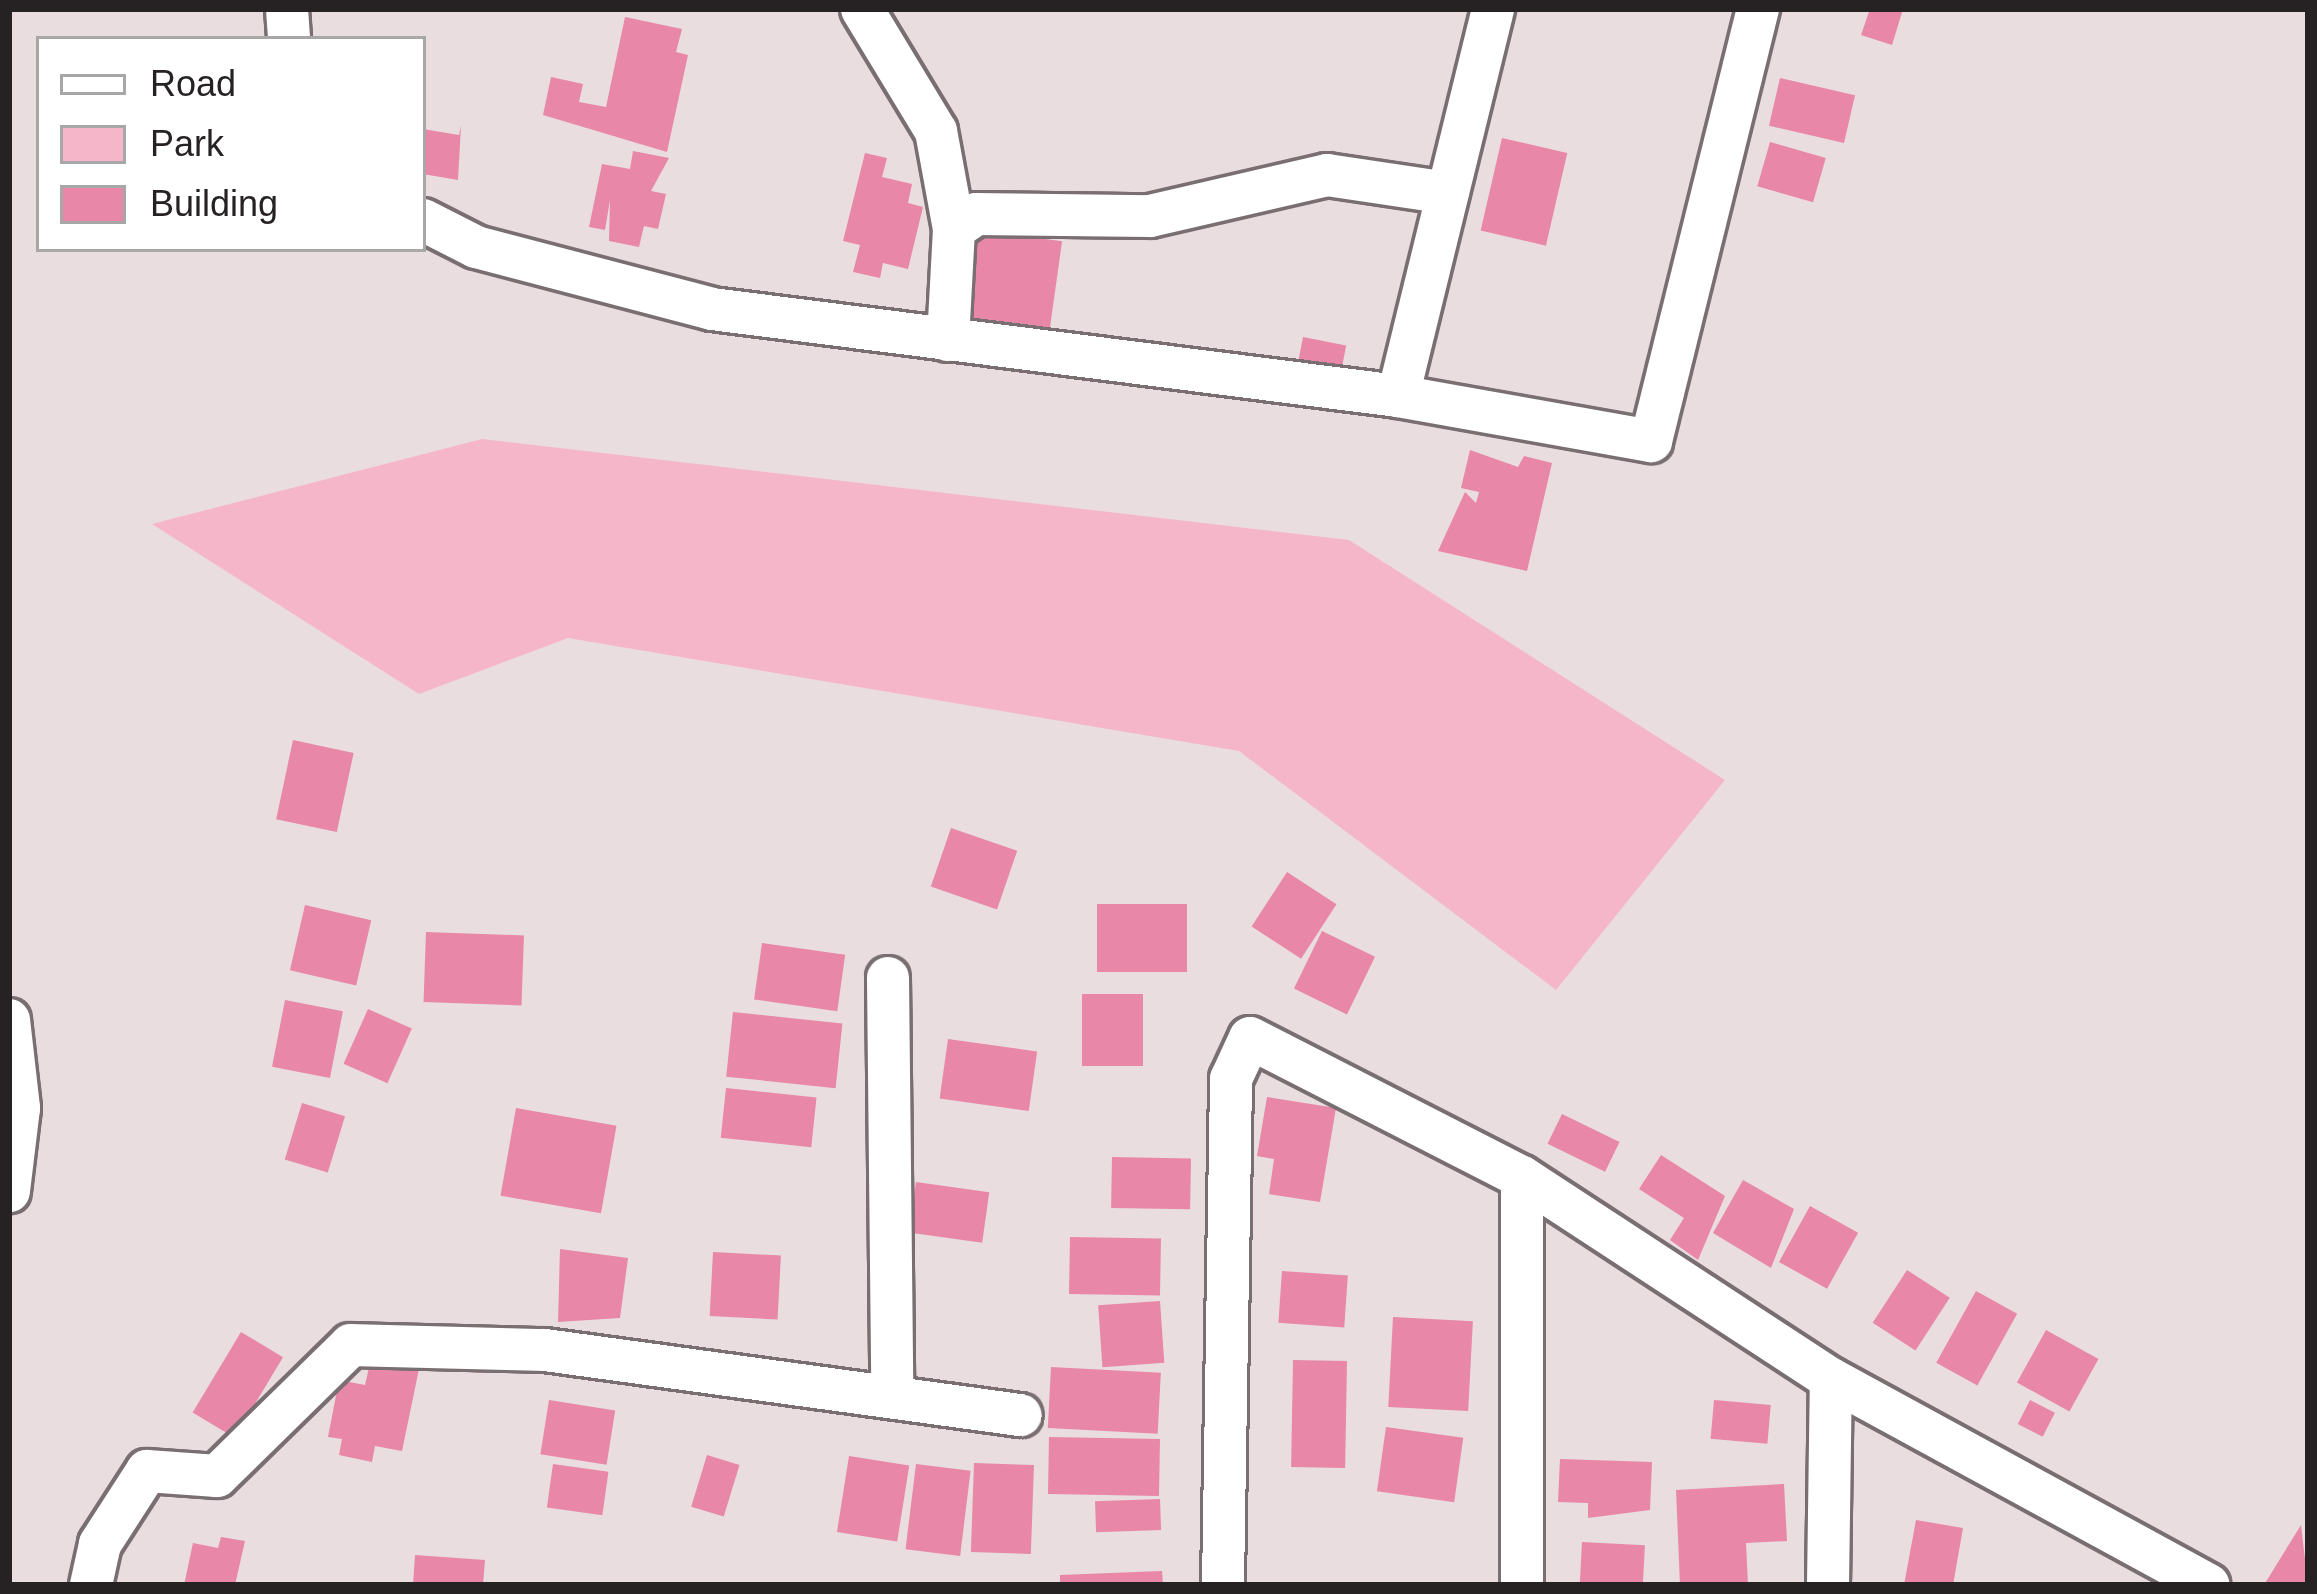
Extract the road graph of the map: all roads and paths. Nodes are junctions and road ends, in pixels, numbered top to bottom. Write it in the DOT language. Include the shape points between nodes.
graph roads {
  1 [pos="862,9"];
  2 [pos="1493,9"];
  3 [pos="1758,9"];
  4 [pos="1448,193"];
  5 [pos="426,222"];
  6 [pos="954,229"];
  7 [pos="948,340"];
  8 [pos="1398,396"];
  9 [pos="888,979"];
  10 [pos="9,1020"];
  11 [pos="1522,1177"];
  12 [pos="9,1191"];
  13 [pos="1831,1379"];
  14 [pos="892,1390"];
  15 [pos="1022,1415"];
  16 [pos="92,1585"];
  17 [pos="1223,1585"];
  18 [pos="1522,1585"];
  19 [pos="1828,1585"];
  20 [pos="2209,1585"];
  1 -- 6 [label="street" via="936,131"];
  2 -- 4 [label="street"];
  3 -- 8 [label="street" via="1651,441"];
  4 -- 6 [label="street" via="1327,175 1150,216 976,214"];
  4 -- 8 [label="street"];
  5 -- 7 [label="street" via="476,247 712,309"];
  6 -- 7 [label="street"];
  7 -- 8 [label="street"];
  9 -- 14 [label="street"];
  10 -- 12 [label="street" via="19,1108"];
  11 -- 13 [label="street"];
  11 -- 17 [label="street" via="1250,1038 1231,1079"];
  11 -- 18 [label="street"];
  13 -- 19 [label="street"];
  13 -- 20 [label="street"];
  14 -- 15 [label="street"];
  14 -- 16 [label="street" via="545,1350 351,1345 217,1476 146,1471 100,1544"];
}
